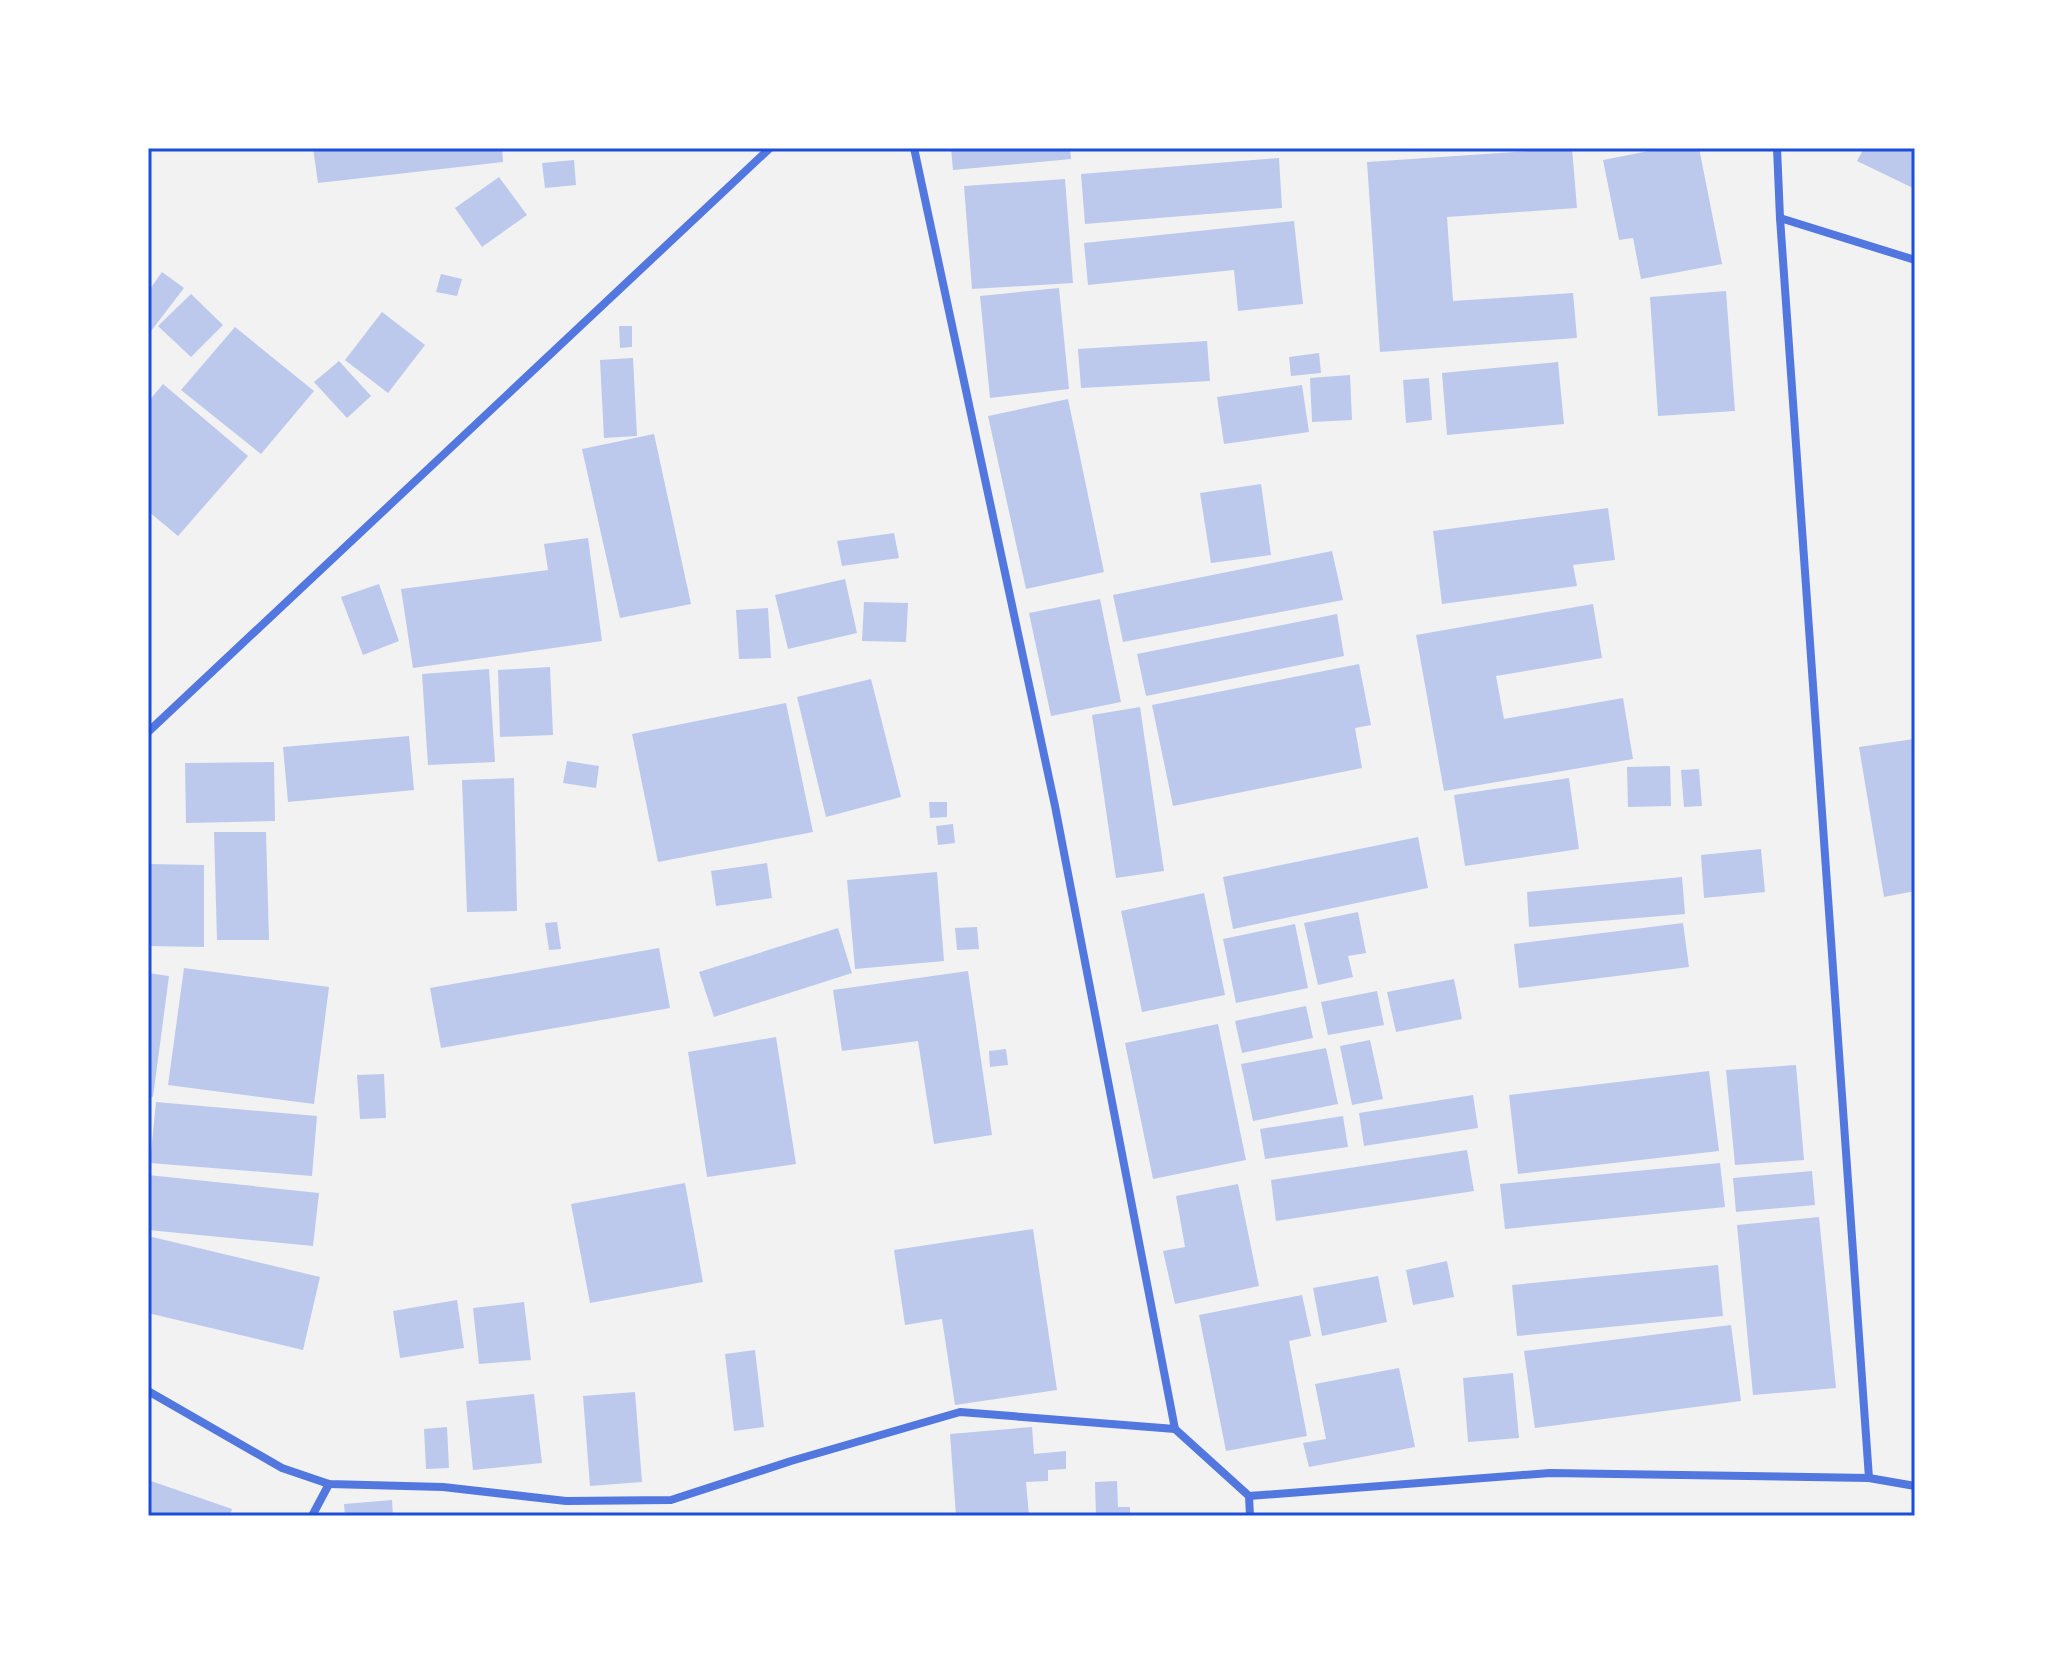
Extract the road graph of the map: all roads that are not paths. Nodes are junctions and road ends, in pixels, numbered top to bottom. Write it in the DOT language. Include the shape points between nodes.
graph roads {
  1 [pos="770,148"];
  2 [pos="914,148"];
  3 [pos="1777,148"];
  4 [pos="1780,218"];
  5 [pos="1915,260"];
  6 [pos="148,732"];
  7 [pos="148,1391"];
  8 [pos="1175,1429"];
  9 [pos="1869,1478"];
  10 [pos="329,1484"];
  11 [pos="1915,1486"];
  12 [pos="1249,1496"];
  13 [pos="312,1516"];
  14 [pos="1250,1516"];
  1 -- 6 [label="street"];
  2 -- 8 [label="street" via="1055,806"];
  3 -- 4 [label="street"];
  4 -- 5 [label="street"];
  4 -- 9 [label="street"];
  7 -- 10 [label="street" via="282,1468"];
  8 -- 10 [label="street" via="960,1412 671,1500 566,1501 443,1487"];
  8 -- 12 [label="street"];
  9 -- 11 [label="street"];
  9 -- 12 [label="street" via="1550,1473"];
  10 -- 13 [label="street"];
  12 -- 14 [label="street"];
}
